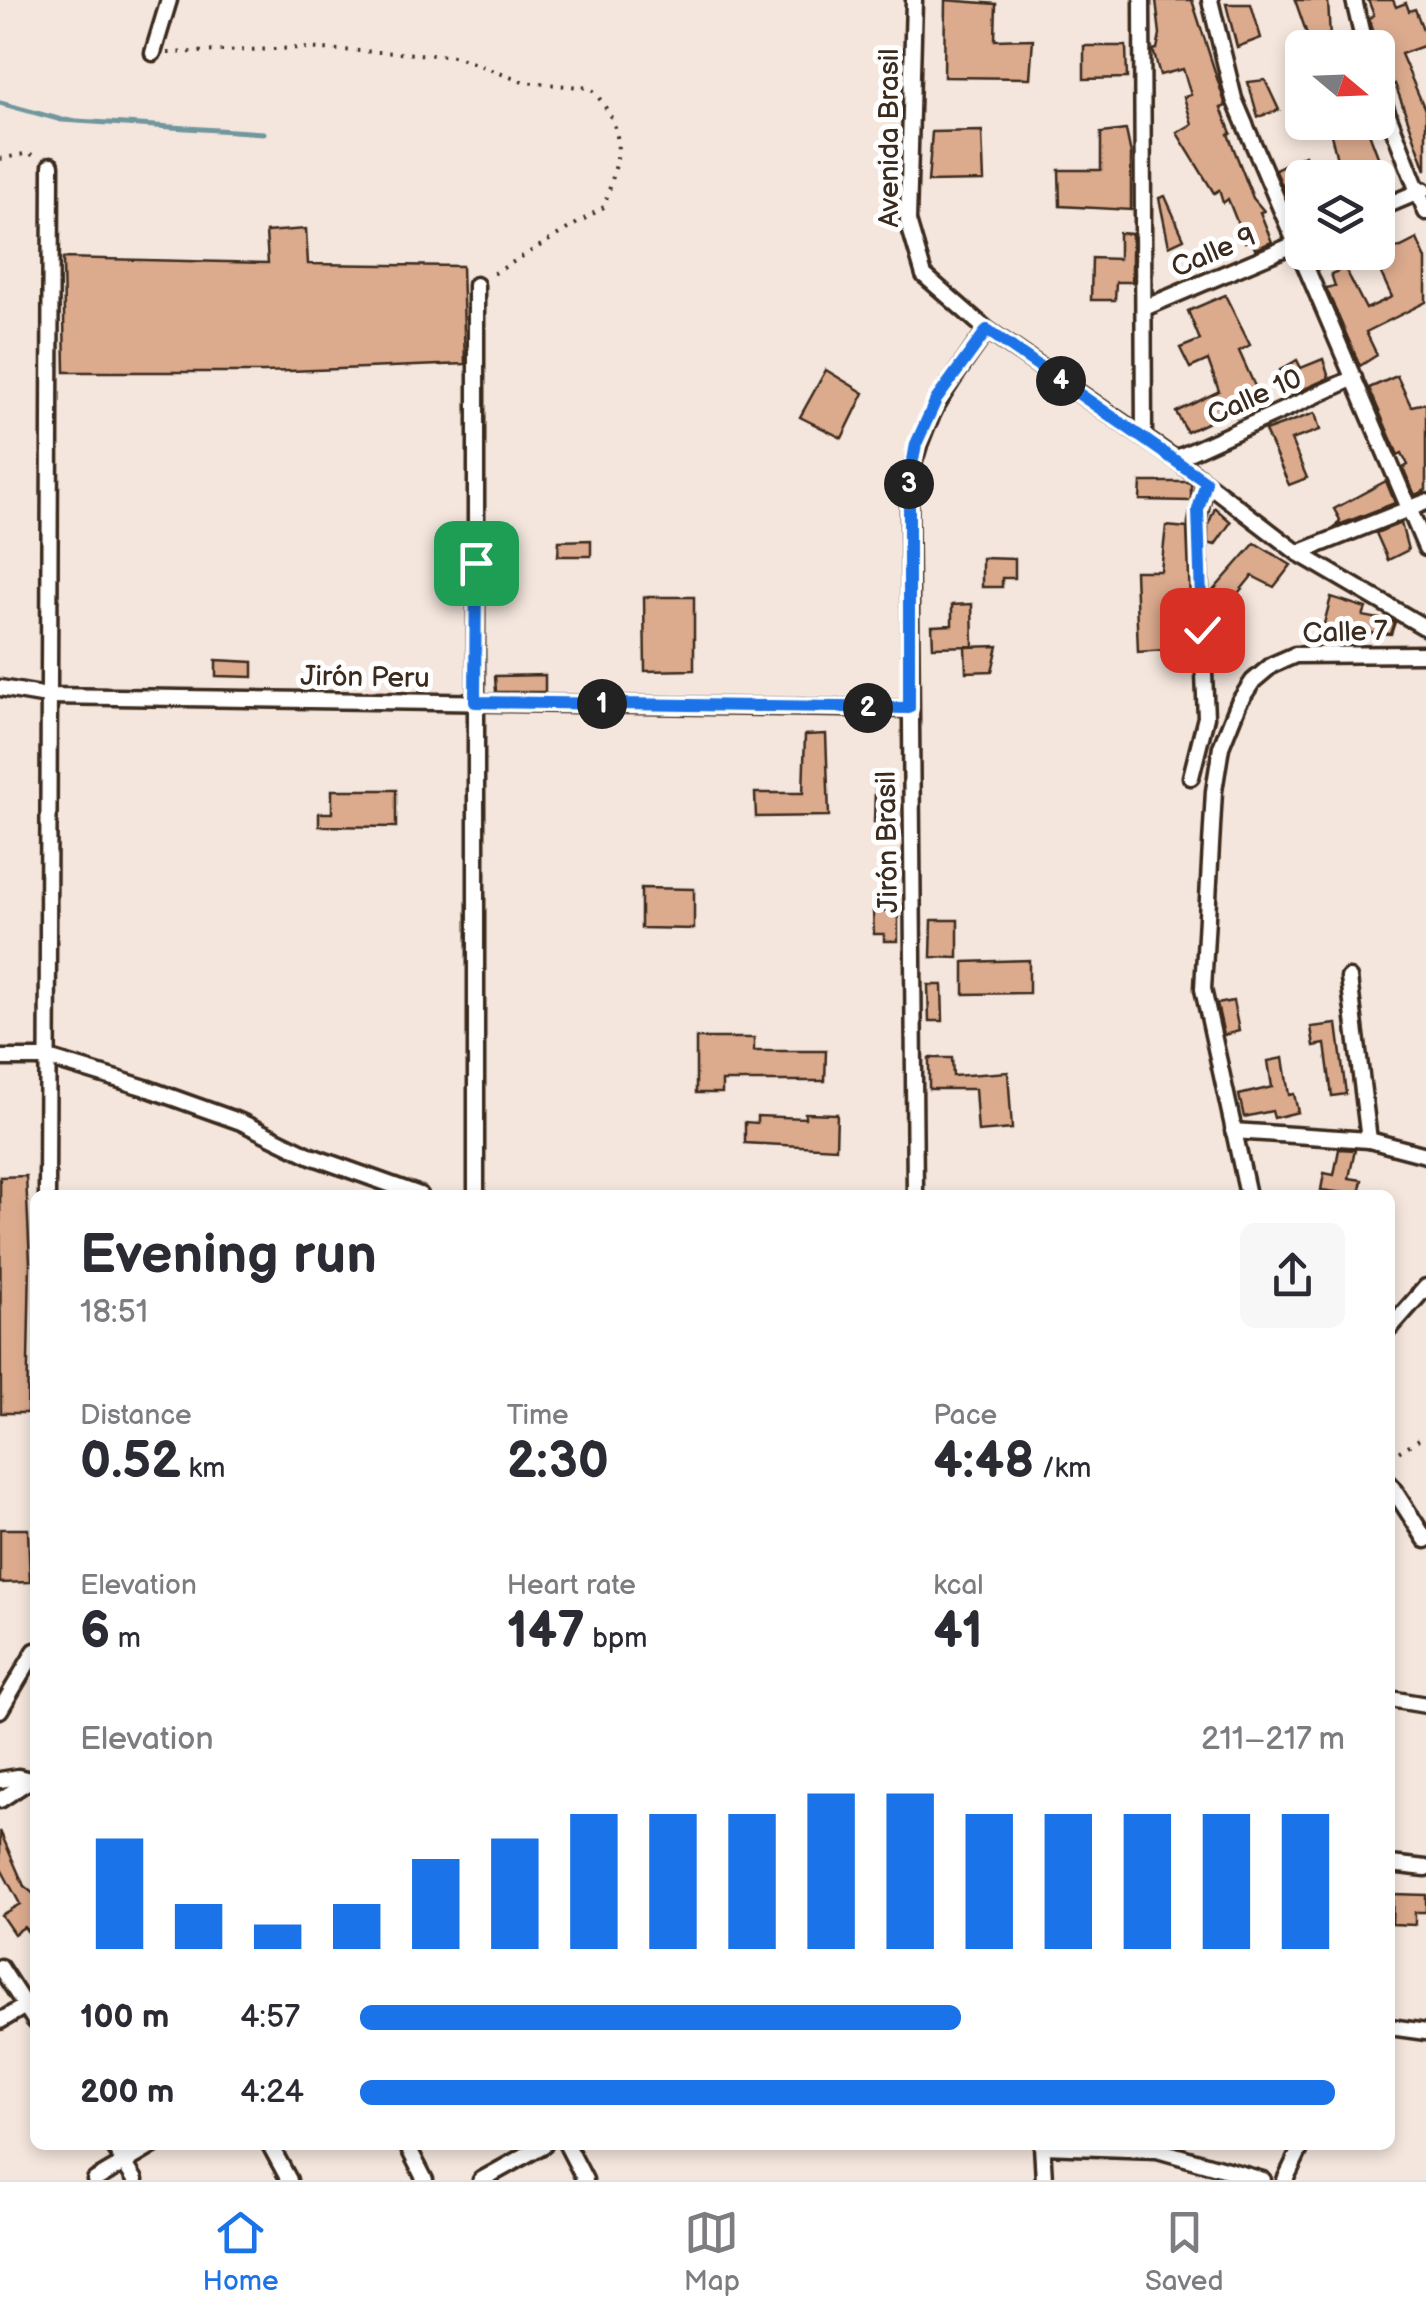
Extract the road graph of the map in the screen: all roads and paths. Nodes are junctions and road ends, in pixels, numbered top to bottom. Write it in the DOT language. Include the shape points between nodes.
graph roads {
  1 [pos="170,0"];
  2 [pos="914,0"];
  3 [pos="1142,0"];
  4 [pos="1210,0"];
  5 [pos="1354,0"];
  6 [pos="1361,30"];
  7 [pos="153,53"];
  8 [pos="1395,127"];
  9 [pos="0,159"];
  10 [pos="51,165"];
  11 [pos="1422,190"];
  12 [pos="1395,202"];
  13 [pos="1285,211"];
  14 [pos="1426,212"];
  15 [pos="1285,248"];
  16 [pos="1310,270"];
  17 [pos="476,285"];
  18 [pos="1144,308"];
  19 [pos="987,330"];
  20 [pos="1354,378"];
  21 [pos="1144,438"];
  22 [pos="1175,459"];
  23 [pos="1206,482"];
  24 [pos="1426,502"];
  25 [pos="1409,508"];
  26 [pos="1426,548"];
  27 [pos="1298,553"];
  28 [pos="1426,628"];
  29 [pos="1426,654"];
  30 [pos="0,688"];
  31 [pos="47,696"];
  32 [pos="475,702"];
  33 [pos="909,708"];
  34 [pos="1234,716"];
  35 [pos="1206,717"];
  36 [pos="1191,777"];
  37 [pos="1348,978"];
  38 [pos="0,1058"];
  39 [pos="48,1058"];
  40 [pos="1233,1131"];
  41 [pos="1369,1140"];
  42 [pos="1426,1155"];
  43 [pos="48,1190"];
  44 [pos="406,1190"];
  45 [pos="476,1190"];
  46 [pos="915,1190"];
  47 [pos="1247,1190"];
  48 [pos="1426,1287"];
  49 [pos="1395,1321"];
  50 [pos="1426,1435"];
  51 [pos="1395,1454"];
  52 [pos="1395,1492"];
  53 [pos="1426,1540"];
  54 [pos="30,1659"];
  55 [pos="1395,1701"];
  56 [pos="1426,1705"];
  57 [pos="0,1710"];
  58 [pos="30,1778"];
  59 [pos="30,1779"];
  60 [pos="0,1780"];
  61 [pos="0,1800"];
  62 [pos="1395,1865"];
  63 [pos="1426,1868"];
  64 [pos="0,1967"];
  65 [pos="30,2003"];
  66 [pos="0,2021"];
  67 [pos="1395,2028"];
  68 [pos="1426,2032"];
  69 [pos="116,2150"];
  70 [pos="145,2150"];
  71 [pos="273,2150"];
  72 [pos="410,2150"];
  73 [pos="535,2150"];
  74 [pos="570,2150"];
  75 [pos="1042,2150"];
  76 [pos="1157,2150"];
  77 [pos="1300,2150"];
  78 [pos="124,2162"];
  79 [pos="95,2180"];
  80 [pos="134,2180"];
  81 [pos="289,2180"];
  82 [pos="425,2180"];
  83 [pos="482,2180"];
  84 [pos="585,2180"];
  85 [pos="1044,2180"];
  86 [pos="1262,2180"];
  87 [pos="1285,2180"];
  1 -- 7 [label="street"];
  2 -- 19 [label="street, Avenida Brasil" via="908,221 924,275"];
  3 -- 18 [label="street"];
  4 -- 13 [label="street" via="1234,100"];
  5 -- 6 [label="street"];
  7 -- 17 [label="path" via="302,48 455,56 523,82 590,88 613,114 618,160 604,207"];
  8 -- 11 [label="street"];
  9 -- 10 [label="path" via="30,153"];
  10 -- 31 [label="street"];
  11 -- 12 [label="street"];
  11 -- 14 [label="street"];
  15 -- 18 [label="street, Calle 9"];
  16 -- 20 [label="street"];
  17 -- 32 [label="street"];
  18 -- 21 [label="street"];
  19 -- 21 [label="street"];
  19 -- 33 [label="street, Jirón Brasil" via="936,400 916,444 909,482"];
  20 -- 22 [label="street, Calle 10"];
  20 -- 25 [label="street"];
  21 -- 22 [label="street"];
  22 -- 23 [label="street"];
  23 -- 27 [label="street"];
  23 -- 35 [label="street" via="1197,524"];
  24 -- 25 [label="street"];
  25 -- 26 [label="street"];
  25 -- 27 [label="street"];
  27 -- 28 [label="street"];
  29 -- 34 [label="street, Calle 7" via="1295,655 1253,681"];
  30 -- 31 [label="street, Jirón Peru"];
  31 -- 32 [label="street, Jirón Peru"];
  31 -- 39 [label="street"];
  32 -- 33 [label="street, Jirón Peru"];
  32 -- 45 [label="street"];
  33 -- 46 [label="street, Jirón Brasil"];
  34 -- 35 [label="street"];
  34 -- 40 [label="street, Calle 7" via="1214,790 1203,989"];
  35 -- 36 [label="street"];
  37 -- 41 [label="street"];
  38 -- 39 [label="street"];
  39 -- 43 [label="street"];
  39 -- 44 [label="street" via="241,1122"];
  40 -- 41 [label="street"];
  40 -- 47 [label="street, Calle 7"];
  41 -- 42 [label="street"];
  48 -- 49 [label="street"];
  50 -- 51 [label="path"];
  52 -- 53 [label="street"];
  54 -- 57 [label="street"];
  55 -- 56 [label="street"];
  58 -- 60 [label="street"];
  59 -- 61 [label="street"];
  62 -- 63 [label="street"];
  64 -- 65 [label="street"];
  65 -- 66 [label="street"];
  67 -- 68 [label="street"];
  69 -- 78 [label="street"];
  70 -- 78 [label="street"];
  71 -- 81 [label="street"];
  72 -- 82 [label="street"];
  73 -- 83 [label="street"];
  74 -- 84 [label="street"];
  75 -- 85 [label="street"];
  76 -- 86 [label="street"];
  77 -- 87 [label="street"];
  78 -- 79 [label="street"];
  78 -- 80 [label="street"];
}
